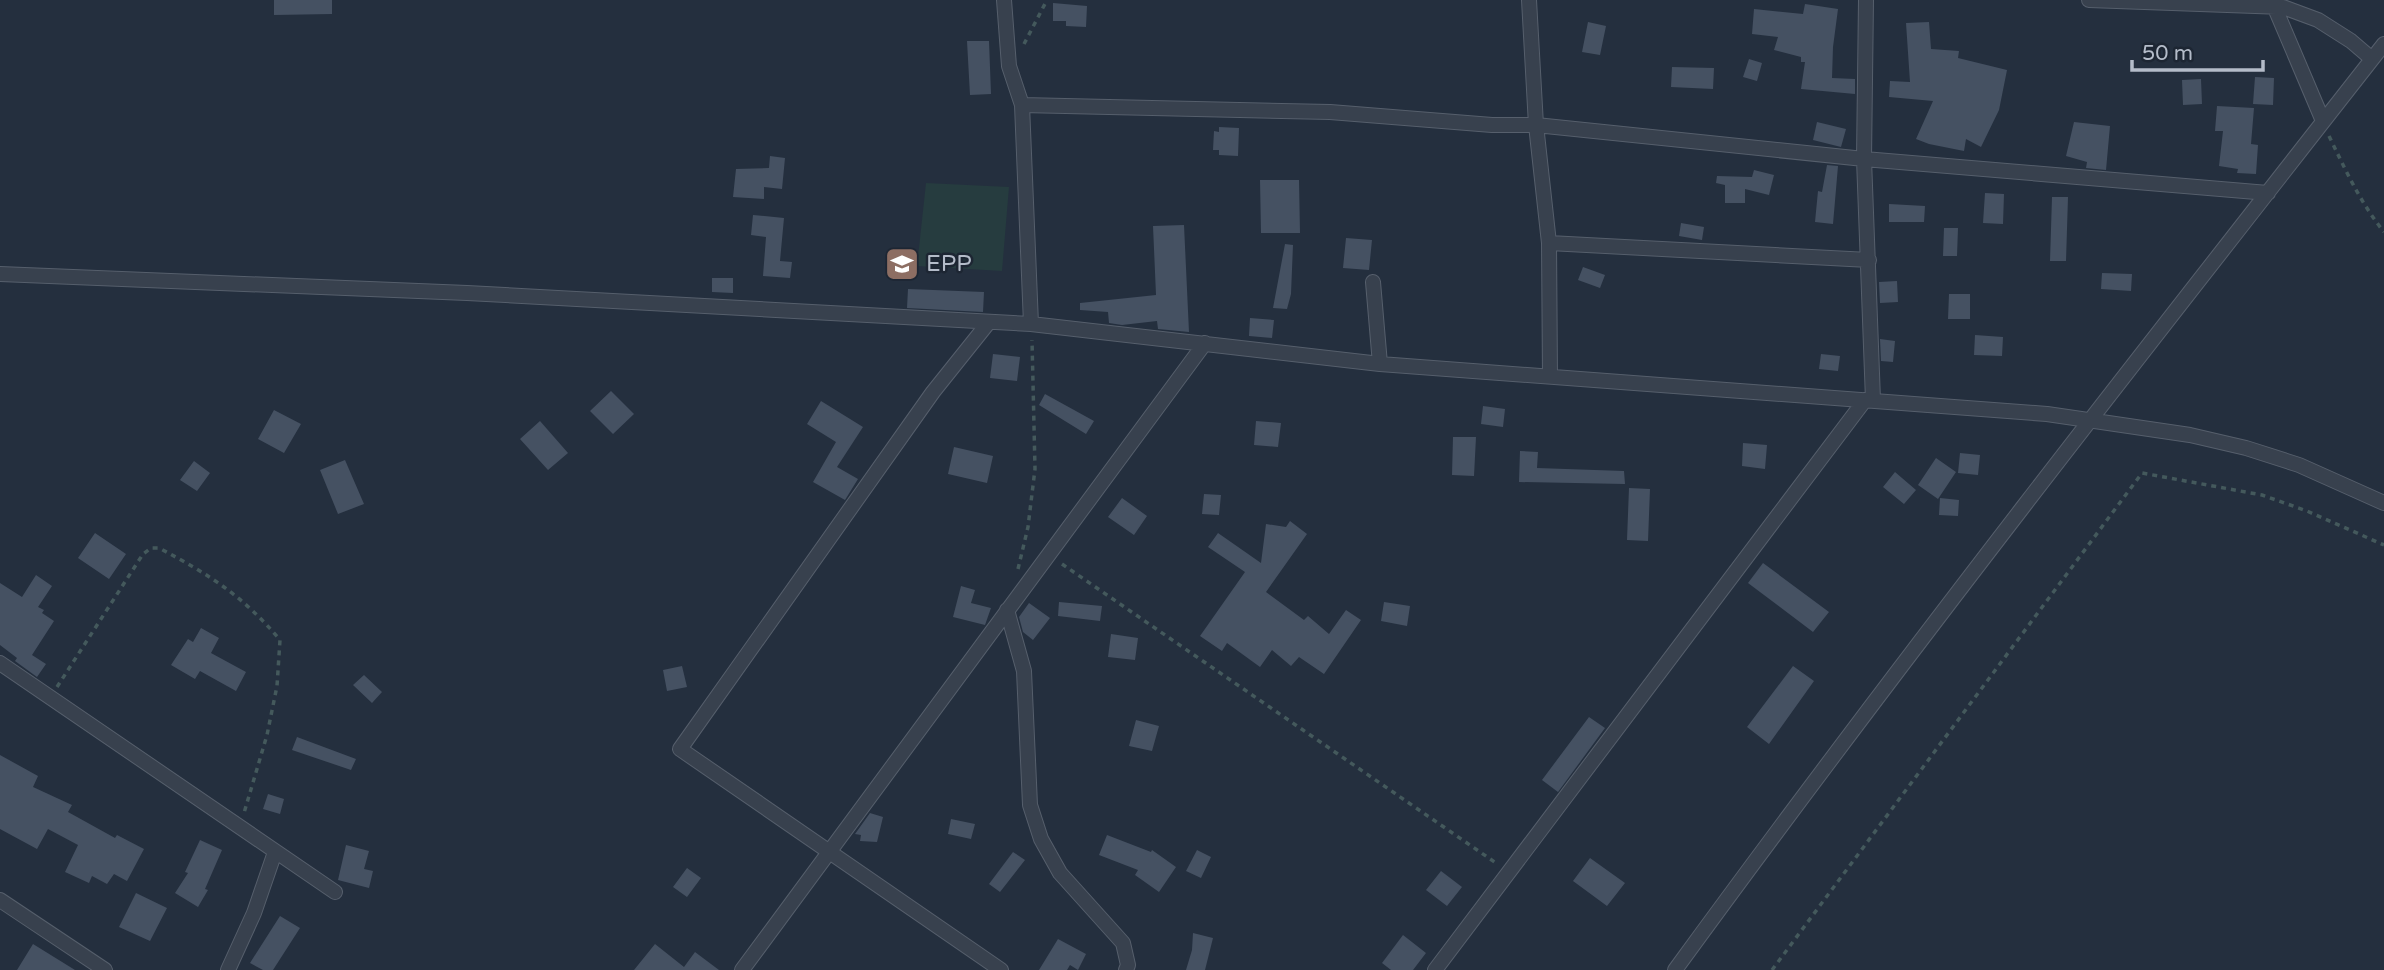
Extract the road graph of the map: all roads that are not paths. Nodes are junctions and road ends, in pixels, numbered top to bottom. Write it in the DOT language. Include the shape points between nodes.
graph roads {
  1 [pos="1004,0"];
  2 [pos="1529,0"];
  3 [pos="1866,0"];
  4 [pos="2089,0"];
  5 [pos="2273,3"];
  6 [pos="2384,44"];
  7 [pos="2372,59"];
  8 [pos="1022,105"];
  9 [pos="2323,121"];
  10 [pos="1536,125"];
  11 [pos="1864,159"];
  12 [pos="2268,193"];
  13 [pos="1549,243"];
  14 [pos="1869,260"];
  15 [pos="0,274"];
  16 [pos="1373,282"];
  17 [pos="989,322"];
  18 [pos="1031,324"];
  19 [pos="1205,343"];
  20 [pos="1380,365"];
  21 [pos="1549,376"];
  22 [pos="1869,400"];
  23 [pos="2090,419"];
  24 [pos="2384,503"];
  25 [pos="1007,610"];
  26 [pos="0,663"];
  27 [pos="275,852"];
  28 [pos="827,852"];
  29 [pos="335,892"];
  30 [pos="0,900"];
  31 [pos="105,970"];
  32 [pos="228,970"];
  33 [pos="742,970"];
  34 [pos="1001,970"];
  35 [pos="1126,970"];
  36 [pos="1435,970"];
  37 [pos="1675,970"];
  1 -- 8 [label="street" via="1009,66"];
  2 -- 10 [label="street"];
  3 -- 11 [label="street"];
  4 -- 5 [label="street"];
  5 -- 7 [label="street" via="2318,20"];
  5 -- 9 [label="street"];
  6 -- 7 [label="street"];
  7 -- 9 [label="street"];
  8 -- 10 [label="street" via="1330,112"];
  8 -- 18 [label="street"];
  9 -- 12 [label="street"];
  10 -- 11 [label="street"];
  10 -- 13 [label="street"];
  11 -- 12 [label="street"];
  11 -- 14 [label="street"];
  12 -- 23 [label="street"];
  13 -- 14 [label="street"];
  13 -- 21 [label="street"];
  14 -- 22 [label="street"];
  15 -- 17 [label="street" via="453,292"];
  16 -- 20 [label="street"];
  17 -- 18 [label="street"];
  17 -- 28 [label="street" via="933,392 680,749"];
  18 -- 19 [label="street"];
  19 -- 20 [label="street"];
  19 -- 25 [label="street"];
  20 -- 21 [label="street"];
  21 -- 22 [label="street"];
  22 -- 23 [label="street"];
  22 -- 36 [label="street"];
  23 -- 24 [label="street" via="2246,447"];
  23 -- 37 [label="street" via="1818,774"];
  25 -- 28 [label="street"];
  25 -- 35 [label="street" via="1024,671 1030,804 1041,839 1060,873 1123,943"];
  26 -- 27 [label="street"];
  27 -- 29 [label="street"];
  27 -- 32 [label="street"];
  28 -- 33 [label="street"];
  28 -- 34 [label="street"];
  30 -- 31 [label="street"];
}
